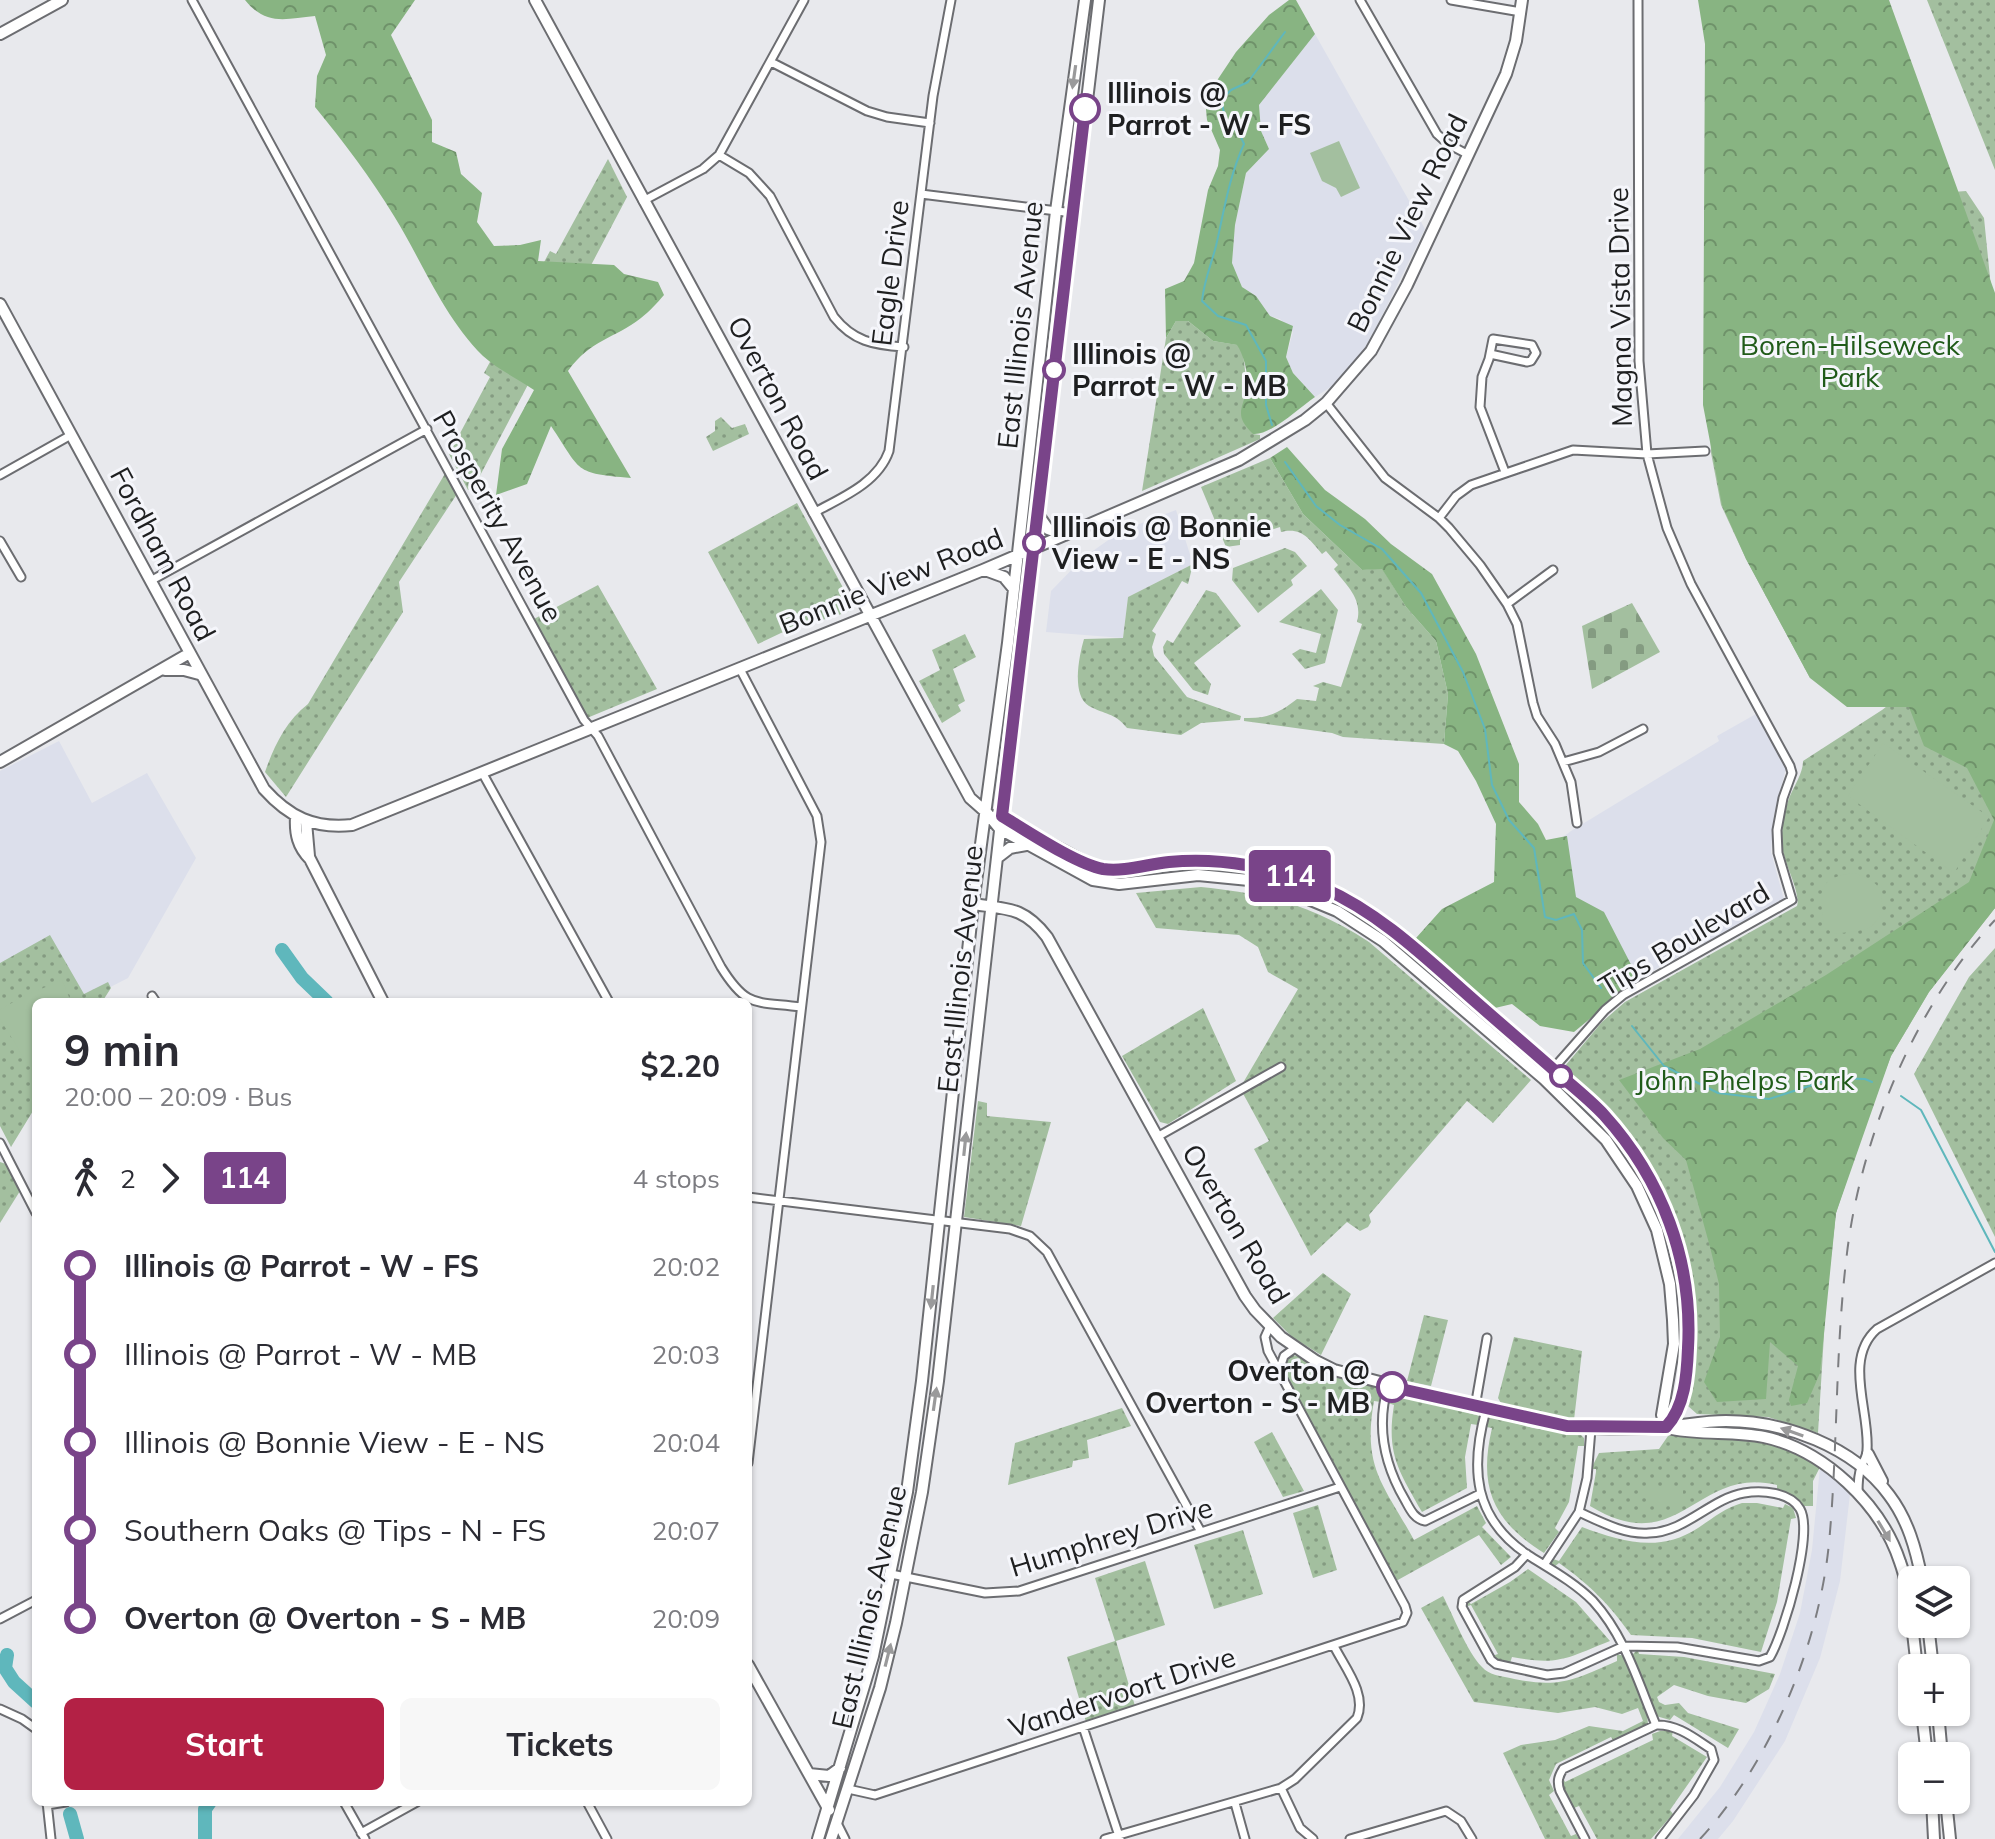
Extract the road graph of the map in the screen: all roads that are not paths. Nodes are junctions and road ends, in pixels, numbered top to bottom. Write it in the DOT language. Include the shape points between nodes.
graph roads {
  1 [pos="62,0"];
  2 [pos="192,0"];
  3 [pos="535,0"];
  4 [pos="804,0"];
  5 [pos="951,0"];
  6 [pos="1085,0"];
  7 [pos="1099,0"];
  8 [pos="1360,0"];
  9 [pos="1451,0"];
  10 [pos="1522,0"];
  11 [pos="1638,0"];
  12 [pos="1521,12"];
  13 [pos="0,34"];
  14 [pos="1078,50"];
  15 [pos="1091,51"];
  16 [pos="771,62"];
  17 [pos="930,123"];
  18 [pos="1467,154"];
  19 [pos="719,155"];
  20 [pos="921,194"];
  21 [pos="643,201"];
  22 [pos="1056,211"];
  23 [pos="1073,213"];
  24 [pos="1049,277"];
  25 [pos="1065,279"];
  26 [pos="0,304"];
  27 [pos="904,347"];
  28 [pos="1490,354"];
  29 [pos="1326,403"];
  30 [pos="1035,408"];
  31 [pos="1049,409"];
  32 [pos="427,429"];
  33 [pos="71,435"];
  34 [pos="1705,451"];
  35 [pos="1647,454"];
  36 [pos="1505,472"];
  37 [pos="0,475"];
  38 [pos="813,513"];
  39 [pos="1037,513"];
  40 [pos="1439,518"];
  41 [pos="1065,535"];
  42 [pos="0,541"];
  43 [pos="1033,549"];
  44 [pos="1018,555"];
  45 [pos="983,570"];
  46 [pos="1553,570"];
  47 [pos="21,577"];
  48 [pos="152,580"];
  49 [pos="1014,589"];
  50 [pos="1507,604"];
  51 [pos="870,617"];
  52 [pos="188,654"];
  53 [pos="740,669"];
  54 [pos="159,671"];
  55 [pos="199,674"];
  56 [pos="1001,697"];
  57 [pos="1016,700"];
  58 [pos="592,729"];
  59 [pos="1643,729"];
  60 [pos="0,762"];
  61 [pos="1563,762"];
  62 [pos="1792,773"];
  63 [pos="483,774"];
  64 [pos="987,813"];
  65 [pos="1002,816"];
  66 [pos="301,820"];
  67 [pos="1577,823"];
  68 [pos="1000,829"];
  69 [pos="1026,845"];
  70 [pos="997,858"];
  71 [pos="1111,870"];
  72 [pos="1110,883"];
  73 [pos="1311,883"];
  74 [pos="1305,896"];
  75 [pos="973,904"];
  76 [pos="991,907"];
  77 [pos="381,998"];
  78 [pos="607,998"];
  79 [pos="746,998"];
  80 [pos="752,1001"];
  81 [pos="801,1007"];
  82 [pos="1281,1067"];
  83 [pos="1552,1069"];
  84 [pos="1544,1079"];
  85 [pos="1157,1137"];
  86 [pos="0,1143"];
  87 [pos="752,1198"];
  88 [pos="780,1202"];
  89 [pos="32,1205"];
  90 [pos="1667,1215"];
  91 [pos="940,1220"];
  92 [pos="1653,1220"];
  93 [pos="956,1222"];
  94 [pos="1995,1263"];
  95 [pos="1270,1326"];
  96 [pos="1487,1338"];
  97 [pos="1674,1344"];
  98 [pos="1688,1344"];
  99 [pos="1295,1348"];
  100 [pos="1279,1373"];
  101 [pos="1388,1386"];
  102 [pos="1683,1388"];
  103 [pos="1481,1408"];
  104 [pos="1697,1421"];
  105 [pos="1666,1427"];
  106 [pos="1591,1429"];
  107 [pos="752,1430"];
  108 [pos="1868,1454"];
  109 [pos="1861,1467"];
  110 [pos="1340,1487"];
  111 [pos="1858,1493"];
  112 [pos="1480,1494"];
  113 [pos="1888,1494"];
  114 [pos="1579,1512"];
  115 [pos="1201,1532"];
  116 [pos="1527,1554"];
  117 [pos="1544,1565"];
  118 [pos="1901,1566"];
  119 [pos="1918,1566"];
  120 [pos="891,1574"];
  121 [pos="906,1578"];
  122 [pos="32,1602"];
  123 [pos="0,1619"];
  124 [pos="1334,1646"];
  125 [pos="1624,1646"];
  126 [pos="752,1672"];
  127 [pos="866,1684"];
  128 [pos="880,1688"];
  129 [pos="0,1709"];
  130 [pos="1656,1725"];
  131 [pos="32,1726"];
  132 [pos="1083,1727"];
  133 [pos="840,1768"];
  134 [pos="809,1774"];
  135 [pos="1281,1788"];
  136 [pos="848,1789"];
  137 [pos="1235,1803"];
  138 [pos="47,1806"];
  139 [pos="346,1806"];
  140 [pos="411,1806"];
  141 [pos="589,1806"];
  142 [pos="828,1809"];
  143 [pos="1933,1814"];
  144 [pos="1947,1814"];
  145 [pos="837,1823"];
  146 [pos="363,1836"];
  147 [pos="1119,1837"];
  148 [pos="51,1839"];
  149 [pos="607,1839"];
  150 [pos="818,1839"];
  151 [pos="831,1839"];
  152 [pos="845,1839"];
  153 [pos="1105,1839"];
  154 [pos="1245,1839"];
  155 [pos="1313,1839"];
  156 [pos="1350,1839"];
  157 [pos="1472,1839"];
  158 [pos="1585,1839"];
  159 [pos="1660,1839"];
  160 [pos="1934,1839"];
  161 [pos="1950,1839"];
  1 -- 13 [label="street"];
  2 -- 32 [label="street, Prosperity Avenue"];
  3 -- 21 [label="street, Overton Road"];
  4 -- 16 [label="street"];
  5 -- 17 [label="street, Eagle Drive"];
  6 -- 14 [label="street, East Illinois Avenue"];
  7 -- 15 [label="street, East Illinois Avenue"];
  8 -- 18 [label="street" via="1428,121 1448,144"];
  9 -- 12 [label="street"];
  10 -- 12 [label="street, Bonnie View Road"];
  11 -- 35 [label="street, Magna Vista Drive" via="1639,361"];
  12 -- 18 [label="street, Bonnie View Road" via="1506,74"];
  14 -- 15 [label="street"];
  14 -- 22 [label="street, East Illinois Avenue, one-way"];
  15 -- 23 [label="street, East Illinois Avenue"];
  16 -- 17 [label="street" via="867,111"];
  16 -- 19 [label="street"];
  17 -- 20 [label="street, Eagle Drive"];
  18 -- 29 [label="street, Bonnie View Road" via="1371,351"];
  19 -- 21 [label="street"];
  19 -- 27 [label="street" via="765,190 844,330 872,345"];
  20 -- 22 [label="street"];
  20 -- 27 [label="street, Eagle Drive"];
  21 -- 38 [label="street, Overton Road"];
  22 -- 23 [label="street"];
  22 -- 24 [label="street, East Illinois Avenue"];
  23 -- 25 [label="street, East Illinois Avenue"];
  24 -- 25 [label="street"];
  24 -- 30 [label="street, East Illinois Avenue"];
  25 -- 31 [label="street, East Illinois Avenue"];
  26 -- 33 [label="street, Fordham Road"];
  27 -- 38 [label="street, Eagle Drive" via="886,461 847,495"];
  28 -- 28 [label="street" via="1527,362 1536,353 1532,345 1496,338"];
  28 -- 36 [label="street" via="1480,407"];
  29 -- 40 [label="street" via="1385,478"];
  29 -- 41 [label="street, Bonnie View Road" via="1256,452"];
  30 -- 31 [label="street"];
  30 -- 44 [label="street, East Illinois Avenue"];
  31 -- 39 [label="street, East Illinois Avenue"];
  32 -- 48 [label="street"];
  32 -- 58 [label="street, Prosperity Avenue"];
  33 -- 37 [label="street"];
  33 -- 48 [label="street, Fordham Road"];
  34 -- 35 [label="street"];
  35 -- 36 [label="street" via="1573,450"];
  35 -- 62 [label="street, Magna Vista Drive" via="1667,528 1691,584"];
  36 -- 40 [label="street" via="1462,490"];
  38 -- 51 [label="street, Overton Road"];
  39 -- 41 [label="street" via="1048,529"];
  39 -- 43 [label="street, East Illinois Avenue"];
  40 -- 50 [label="street"];
  41 -- 43 [label="street, Bonnie View Road"];
  42 -- 47 [label="street"];
  43 -- 44 [label="street, Bonnie View Road"];
  43 -- 57 [label="street, East Illinois Avenue"];
  44 -- 45 [label="street, Bonnie View Road"];
  44 -- 49 [label="street, East Illinois Avenue"];
  45 -- 49 [label="street" via="999,574"];
  45 -- 51 [label="street, Bonnie View Road"];
  46 -- 50 [label="street"];
  48 -- 52 [label="street, Fordham Road"];
  49 -- 56 [label="street, East Illinois Avenue"];
  50 -- 61 [label="street" via="1521,638 1533,703"];
  51 -- 53 [label="street, Bonnie View Road"];
  51 -- 64 [label="street, Overton Road" via="964,790"];
  52 -- 54 [label="street"];
  52 -- 55 [label="street, Fordham Road"];
  53 -- 58 [label="street, Bonnie View Road"];
  53 -- 81 [label="street" via="820,829"];
  54 -- 55 [label="street"];
  54 -- 60 [label="street"];
  55 -- 66 [label="street, Fordham Road" via="264,789"];
  56 -- 57 [label="street"];
  56 -- 64 [label="street, East Illinois Avenue"];
  57 -- 65 [label="street, East Illinois Avenue"];
  58 -- 63 [label="street, Bonnie View Road"];
  58 -- 79 [label="street, Prosperity Avenue" via="733,987"];
  59 -- 61 [label="street" via="1599,752"];
  61 -- 67 [label="street"];
  62 -- 83 [label="street, Tips Boulevard" via="1777,830 1778,853 1792,896 1789,903 1623,995"];
  63 -- 66 [label="street, Bonnie View Road" via="352,825"];
  63 -- 78 [label="street"];
  64 -- 65 [label="street"];
  64 -- 68 [label="street, Overton Road"];
  64 -- 75 [label="street, East Illinois Avenue"];
  65 -- 68 [label="street, East Illinois Avenue"];
  65 -- 71 [label="street" via="1084,862"];
  66 -- 77 [label="street" via="310,859"];
  68 -- 69 [label="street, Overton Road"];
  68 -- 70 [label="street, East Illinois Avenue"];
  69 -- 70 [label="street"];
  69 -- 72 [label="street, Overton Road" via="1084,877"];
  70 -- 76 [label="street, East Illinois Avenue"];
  71 -- 72 [label="street"];
  71 -- 73 [label="street" via="1217,861"];
  72 -- 74 [label="street" via="1198,875 1249,880"];
  73 -- 74 [label="street"];
  73 -- 83 [label="street" via="1386,925"];
  74 -- 84 [label="street" via="1383,941"];
  75 -- 76 [label="street, Overton Road"];
  75 -- 91 [label="street, East Illinois Avenue"];
  76 -- 85 [label="street, Overton Road" via="1026,914 1047,937"];
  93 -- 76 [label="street, East Illinois Avenue, one-way"];
  80 -- 81 [label="street, Prosperity Avenue"];
  81 -- 88 [label="street"];
  82 -- 85 [label="street"];
  83 -- 84 [label="street, Tips Boulevard"];
  83 -- 90 [label="street" via="1626,1141"];
  84 -- 92 [label="street" via="1606,1140"];
  85 -- 95 [label="street, Overton Road" via="1245,1296"];
  86 -- 89 [label="street"];
  87 -- 88 [label="street"];
  88 -- 91 [label="street"];
  88 -- 107 [label="street"];
  90 -- 92 [label="street"];
  90 -- 98 [label="street" via="1683,1269"];
  91 -- 93 [label="street"];
  91 -- 120 [label="street, East Illinois Avenue, one-way" via="907,1492"];
  92 -- 97 [label="street" via="1670,1284"];
  93 -- 115 [label="street" via="1023,1233 1047,1252"];
  121 -- 93 [label="street, East Illinois Avenue, one-way" via="925,1477"];
  94 -- 108 [label="street" via="1869,1336 1861,1356"];
  95 -- 99 [label="street, Overton Road"];
  95 -- 100 [label="street" via="1266,1344"];
  96 -- 103 [label="street"];
  97 -- 98 [label="street"];
  97 -- 105 [label="street" via="1662,1415"];
  98 -- 102 [label="street"];
  99 -- 100 [label="street" via="1284,1356"];
  99 -- 101 [label="street, Overton Road" via="1334,1370"];
  100 -- 110 [label="street"];
  101 -- 103 [label="street, Overton Road"];
  101 -- 112 [label="street" via="1384,1456 1415,1516 1425,1521"];
  102 -- 104 [label="street" via="1685,1411"];
  102 -- 105 [label="street" via="1676,1417"];
  103 -- 106 [label="street, Overton Road"];
  103 -- 112 [label="street" via="1476,1460"];
  104 -- 105 [label="street, Overton Road"];
  109 -- 104 [label="street, Overton Road, one-way" via="1834,1448 1792,1431 1753,1422"];
  105 -- 106 [label="street, Overton Road"];
  105 -- 111 [label="street" via="1769,1438 1821,1462"];
  106 -- 114 [label="street"];
  108 -- 109 [label="street"];
  108 -- 113 [label="street"];
  109 -- 111 [label="street"];
  109 -- 113 [label="street, Overton Road"];
  110 -- 115 [label="street, Humphrey Drive"];
  110 -- 124 [label="street, Vandervoort Drive" via="1405,1606 1406,1618"];
  111 -- 118 [label="street, one-way"];
  112 -- 116 [label="street" via="1503,1533"];
  113 -- 119 [label="street, Overton Road" via="1906,1524"];
  114 -- 117 [label="street"];
  114 -- 125 [label="street" via="1620,1529 1650,1533 1678,1527 1743,1493 1783,1496 1802,1512 1796,1578 1770,1657 1759,1661 1677,1647"];
  115 -- 121 [label="street, Humphrey Drive" via="1002,1594"];
  116 -- 117 [label="street"];
  116 -- 125 [label="street" via="1463,1600 1491,1660 1554,1675"];
  117 -- 125 [label="street" via="1591,1599"];
  120 -- 121 [label="street, Humphrey Drive"];
  120 -- 127 [label="street, East Illinois Avenue"];
  128 -- 121 [label="street, East Illinois Avenue, one-way"];
  122 -- 123 [label="street"];
  124 -- 132 [label="street, Vandervoort Drive"];
  124 -- 135 [label="street" via="1361,1708 1357,1718"];
  125 -- 130 [label="street"];
  126 -- 134 [label="street"];
  127 -- 128 [label="street"];
  127 -- 133 [label="street, East Illinois Avenue"];
  128 -- 136 [label="street, East Illinois Avenue"];
  129 -- 131 [label="street"];
  130 -- 158 [label="street" via="1563,1769 1557,1783"];
  130 -- 159 [label="street" via="1674,1726 1699,1741 1711,1749 1714,1760"];
  132 -- 136 [label="street, Vandervoort Drive" via="875,1795"];
  132 -- 147 [label="street"];
  133 -- 134 [label="street" via="824,1777"];
  133 -- 142 [label="street, East Illinois Avenue"];
  134 -- 142 [label="street"];
  135 -- 137 [label="street"];
  135 -- 155 [label="street" via="1300,1828"];
  136 -- 145 [label="street, East Illinois Avenue"];
  137 -- 147 [label="street"];
  137 -- 154 [label="street"];
  138 -- 148 [label="street"];
  139 -- 146 [label="street"];
  140 -- 146 [label="street"];
  141 -- 149 [label="street"];
  142 -- 145 [label="street"];
  142 -- 150 [label="street, East Illinois Avenue"];
  143 -- 160 [label="street"];
  144 -- 161 [label="street"];
  145 -- 151 [label="street, East Illinois Avenue"];
  145 -- 152 [label="street"];
  147 -- 153 [label="street"];
  156 -- 157 [label="street" via="1446,1811 1461,1821"];
}
